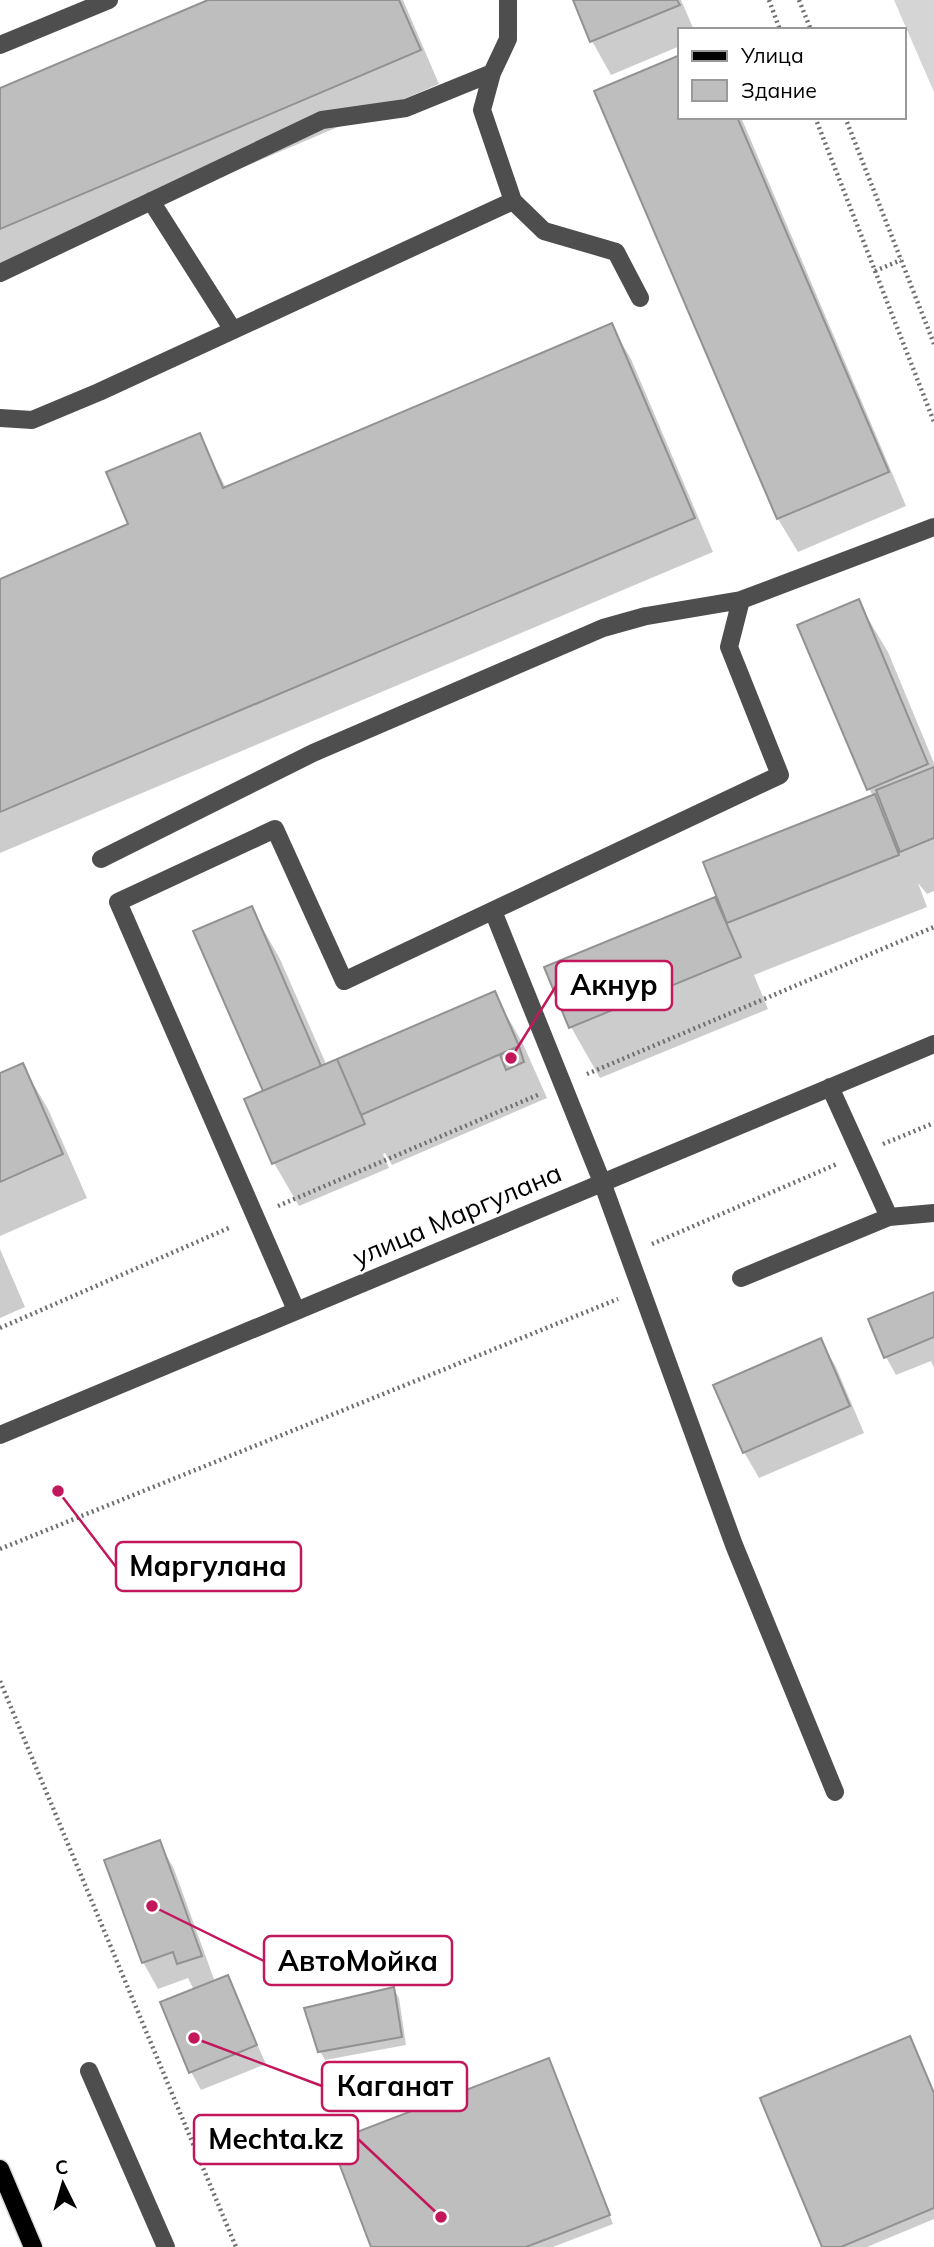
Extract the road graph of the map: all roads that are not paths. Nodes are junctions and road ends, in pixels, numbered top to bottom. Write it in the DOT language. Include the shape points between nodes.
graph roads {
  1 [pos="109,0"];
  2 [pos="508,0"];
  3 [pos="0,45"];
  4 [pos="492,73"];
  5 [pos="151,201"];
  6 [pos="513,201"];
  7 [pos="0,274"];
  8 [pos="640,298"];
  9 [pos="233,330"];
  10 [pos="0,418"];
  11 [pos="934,527"];
  12 [pos="741,600"];
  13 [pos="101,859"];
  14 [pos="493,911"];
  15 [pos="934,1044"];
  16 [pos="830,1087"];
  17 [pos="602,1182"];
  18 [pos="934,1213"];
  19 [pos="889,1217"];
  20 [pos="741,1278"];
  21 [pos="296,1310"];
  22 [pos="0,1435"];
  23 [pos="835,1792"];
  24 [pos="89,2071"];
  25 [pos="0,2169"];
  26 [pos="33,2247"];
  27 [pos="166,2247"];
  1 -- 3 [label="street"];
  2 -- 4 [label="street" via="508,39"];
  4 -- 5 [label="street" via="406,108 322,120"];
  4 -- 6 [label="street" via="482,110"];
  5 -- 7 [label="street"];
  5 -- 9 [label="street"];
  6 -- 8 [label="street" via="544,231 616,252"];
  6 -- 9 [label="street"];
  9 -- 10 [label="street" via="32,420"];
  11 -- 12 [label="street"];
  12 -- 13 [label="street" via="603,628 313,753"];
  12 -- 14 [label="street" via="729,647 780,775"];
  14 -- 17 [label="street"];
  14 -- 21 [label="street" via="344,981 275,829 118,902"];
  15 -- 16 [label="street, улица Маргулана"];
  16 -- 17 [label="street, улица Маргулана"];
  16 -- 19 [label="street"];
  17 -- 21 [label="street, улица Маргулана"];
  17 -- 23 [label="street" via="734,1545"];
  18 -- 19 [label="street"];
  19 -- 20 [label="street"];
  21 -- 22 [label="street, улица Маргулана"];
  24 -- 27 [label="street"];
  25 -- 26 [label="main road"];
}
